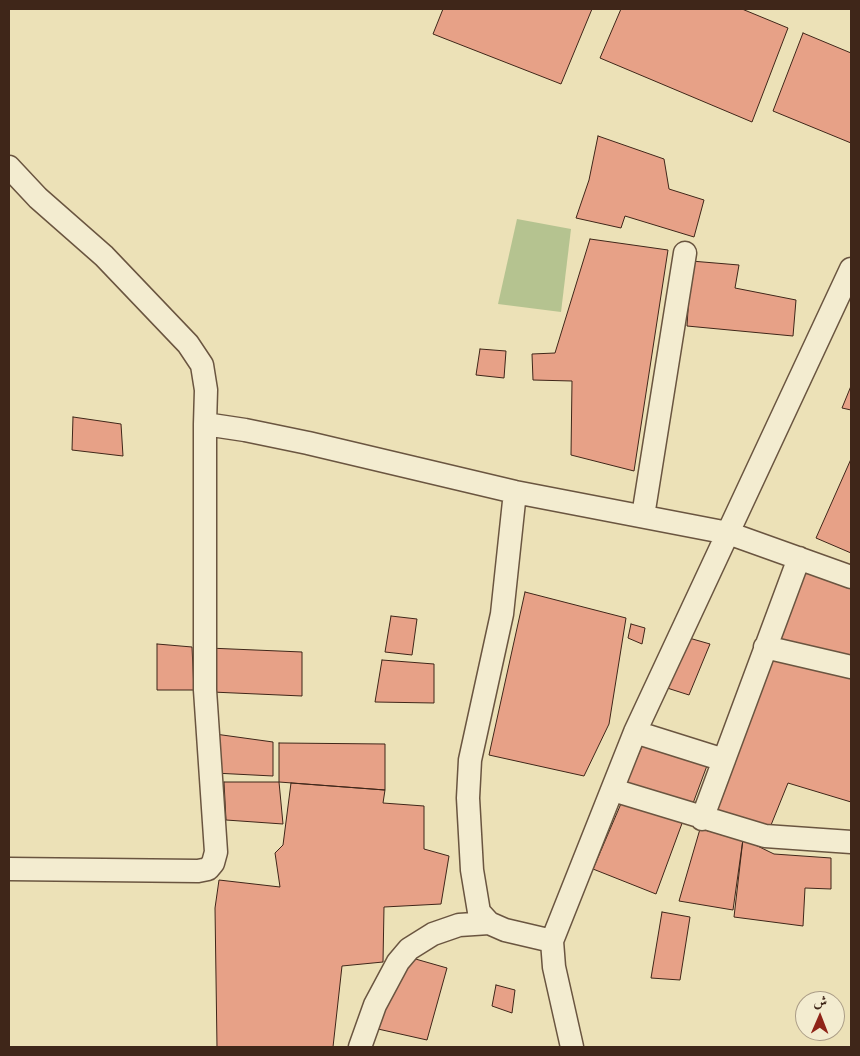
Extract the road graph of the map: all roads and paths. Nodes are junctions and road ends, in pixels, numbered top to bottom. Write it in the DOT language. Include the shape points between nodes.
graph roads {
  1 [pos="9,167"];
  2 [pos="685,252"];
  3 [pos="851,269"];
  4 [pos="205,424"];
  5 [pos="515,492"];
  6 [pos="643,516"];
  7 [pos="728,533"];
  8 [pos="799,558"];
  9 [pos="851,577"];
  10 [pos="765,647"];
  11 [pos="851,667"];
  12 [pos="635,732"];
  13 [pos="724,760"];
  14 [pos="614,790"];
  15 [pos="702,818"];
  16 [pos="851,842"];
  17 [pos="9,869"];
  18 [pos="488,922"];
  19 [pos="552,941"];
  20 [pos="360,1047"];
  21 [pos="572,1047"];
  1 -- 4 [label="street" via="38,198 104,256 188,344 202,365 206,390"];
  2 -- 6 [label="street"];
  3 -- 7 [label="street"];
  4 -- 5 [label="street" via="308,443"];
  4 -- 17 [label="street" via="206,690 216,852 214,863 208,870 198,872"];
  5 -- 6 [label="street"];
  5 -- 18 [label="street" via="502,614 470,760 468,798 472,870 479,912"];
  6 -- 7 [label="street"];
  7 -- 8 [label="street"];
  7 -- 12 [label="street"];
  8 -- 9 [label="street"];
  8 -- 10 [label="street"];
  10 -- 11 [label="street"];
  10 -- 13 [label="street"];
  12 -- 13 [label="street"];
  12 -- 14 [label="street"];
  13 -- 15 [label="street"];
  14 -- 15 [label="street"];
  14 -- 19 [label="street"];
  15 -- 16 [label="street" via="764,836"];
  18 -- 19 [label="street" via="505,930"];
  18 -- 20 [label="street" via="459,925 433,934 409,949 398,962 375,1006"];
  19 -- 21 [label="street" via="554,967"];
}
